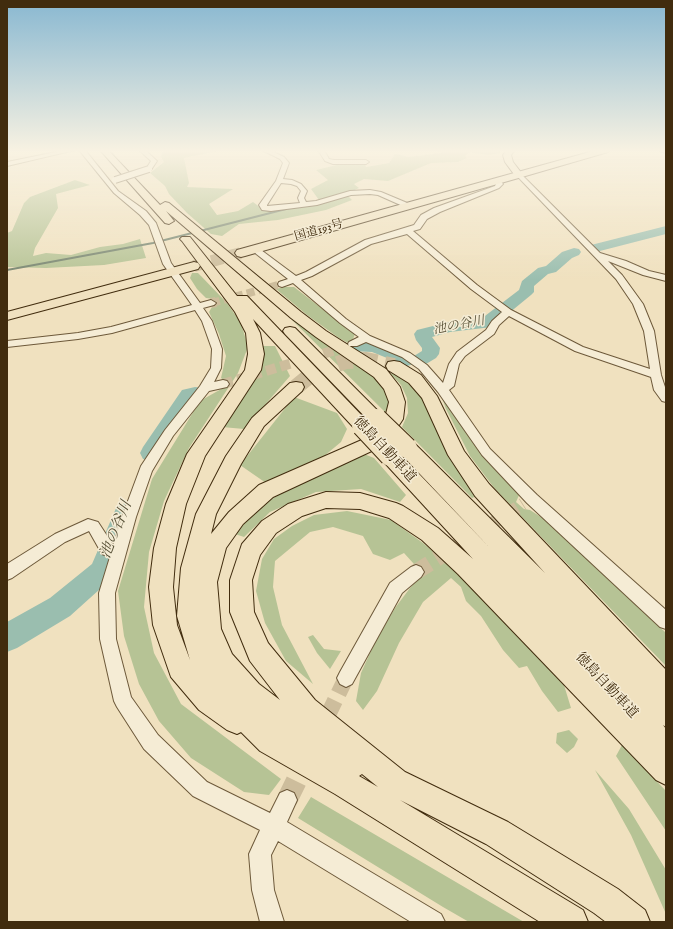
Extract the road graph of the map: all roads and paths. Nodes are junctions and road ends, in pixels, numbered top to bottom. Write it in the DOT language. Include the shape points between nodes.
graph roads {
  1 [pos="118,193"];
  2 [pos="144,193"];
  3 [pos="154,193"];
  4 [pos="271,193"];
  5 [pos="303,193"];
  6 [pos="349,193"];
  7 [pos="380,193"];
  8 [pos="452,193"];
  9 [pos="480,193"];
  10 [pos="537,193"];
  11 [pos="304,204"];
  12 [pos="165,205"];
  13 [pos="408,205"];
  14 [pos="408,231"];
  15 [pos="186,239"];
  16 [pos="254,249"];
  17 [pos="241,253"];
  18 [pos="596,254"];
  19 [pos="194,266"];
  20 [pos="174,272"];
  21 [pos="666,278"];
  22 [pos="294,279"];
  23 [pos="282,284"];
  24 [pos="211,303"];
  25 [pos="198,306"];
  26 [pos="506,310"];
  27 [pos="7,316"];
  28 [pos="366,338"];
  29 [pos="7,344"];
  30 [pos="354,344"];
  31 [pos="394,366"];
  32 [pos="656,375"];
  33 [pos="223,384"];
  34 [pos="296,387"];
  35 [pos="205,388"];
  36 [pos="442,389"];
  37 [pos="666,398"];
  38 [pos="369,422"];
  39 [pos="398,452"];
  40 [pos="113,551"];
  41 [pos="416,572"];
  42 [pos="7,573"];
  43 [pos="666,621"];
  44 [pos="346,678"];
  45 [pos="666,689"];
  46 [pos="666,713"];
  47 [pos="270,741"];
  48 [pos="666,749"];
  49 [pos="666,770"];
  50 [pos="395,782"];
  51 [pos="287,800"];
  52 [pos="274,826"];
  53 [pos="272,922"];
  54 [pos="433,922"];
  55 [pos="571,922"];
  56 [pos="633,922"];
  1 -- 20 [label="street" via="143,213 153,225 167,264"];
  2 -- 15 [label="highway, 徳島自動車道"];
  3 -- 12 [label="highway, 徳島自動車道"];
  4 -- 11 [label="street" via="263,205 265,208"];
  5 -- 11 [label="street" via="301,198"];
  6 -- 11 [label="street"];
  7 -- 13 [label="street"];
  8 -- 13 [label="highway, 国道193号"];
  9 -- 14 [label="street" via="437,210 424,217 417,227"];
  10 -- 18 [label="street"];
  12 -- 38 [label="highway, 徳島自動車道"];
  12 -- 50 [label="highway" via="296,315 380,373 392,387 397,402 394,419 384,434 370,444 266,491 236,518 216,545 206,582 209,630 223,664 250,693 299,732"];
  13 -- 16 [label="highway, 国道193号"];
  14 -- 22 [label="street" via="368,242"];
  14 -- 26 [label="street" via="474,287"];
  15 -- 38 [label="highway, 徳島自動車道"];
  15 -- 47 [label="highway" via="242,311 253,333 256,354 252,370 196,454 176,504 165,548 162,587 165,625 180,668 208,701"];
  16 -- 17 [label="highway, 国道193号"];
  16 -- 22 [label="street"];
  18 -- 21 [label="street"];
  18 -- 32 [label="street" via="619,277 638,304 649,331"];
  19 -- 20 [label="highway"];
  20 -- 25 [label="street"];
  20 -- 27 [label="highway"];
  22 -- 23 [label="street"];
  22 -- 28 [label="street"];
  24 -- 25 [label="street"];
  25 -- 29 [label="street" via="112,330"];
  25 -- 35 [label="street" via="207,321 217,349 216,368"];
  26 -- 32 [label="street" via="579,349"];
  26 -- 36 [label="street" via="490,332 461,354 454,364 448,386"];
  28 -- 30 [label="street"];
  28 -- 36 [label="street" via="406,356 423,367"];
  31 -- 45 [label="highway" via="415,379 429,396 457,455 482,490"];
  32 -- 37 [label="street" via="660,390"];
  33 -- 35 [label="street"];
  34 -- 47 [label="highway" via="258,422 233,461 206,514 192,568 189,616 204,663 226,698"];
  35 -- 40 [label="street" via="169,433 146,470"];
  36 -- 43 [label="street" via="486,452 527,502 571,533"];
  38 -- 39 [label="highway, 徳島自動車道, bridge"];
  39 -- 46 [label="highway, 徳島自動車道"];
  39 -- 48 [label="highway, 徳島自動車道"];
  40 -- 42 [label="street" via="93,526 88,525 60,538"];
  40 -- 52 [label="street" via="107,593 108,639 123,701 151,742 200,789"];
  41 -- 44 [label="street" via="396,588"];
  47 -- 55 [label="highway"];
  49 -- 50 [label="highway" via="466,567 430,534 396,512 360,501 326,500 295,510 269,527 250,551 241,580 242,612 259,652 306,710"];
  50 -- 56 [label="highway" via="497,834 606,901"];
  51 -- 52 [label="street"];
  52 -- 53 [label="street" via="260,854 263,890"];
  52 -- 54 [label="street"];
}
